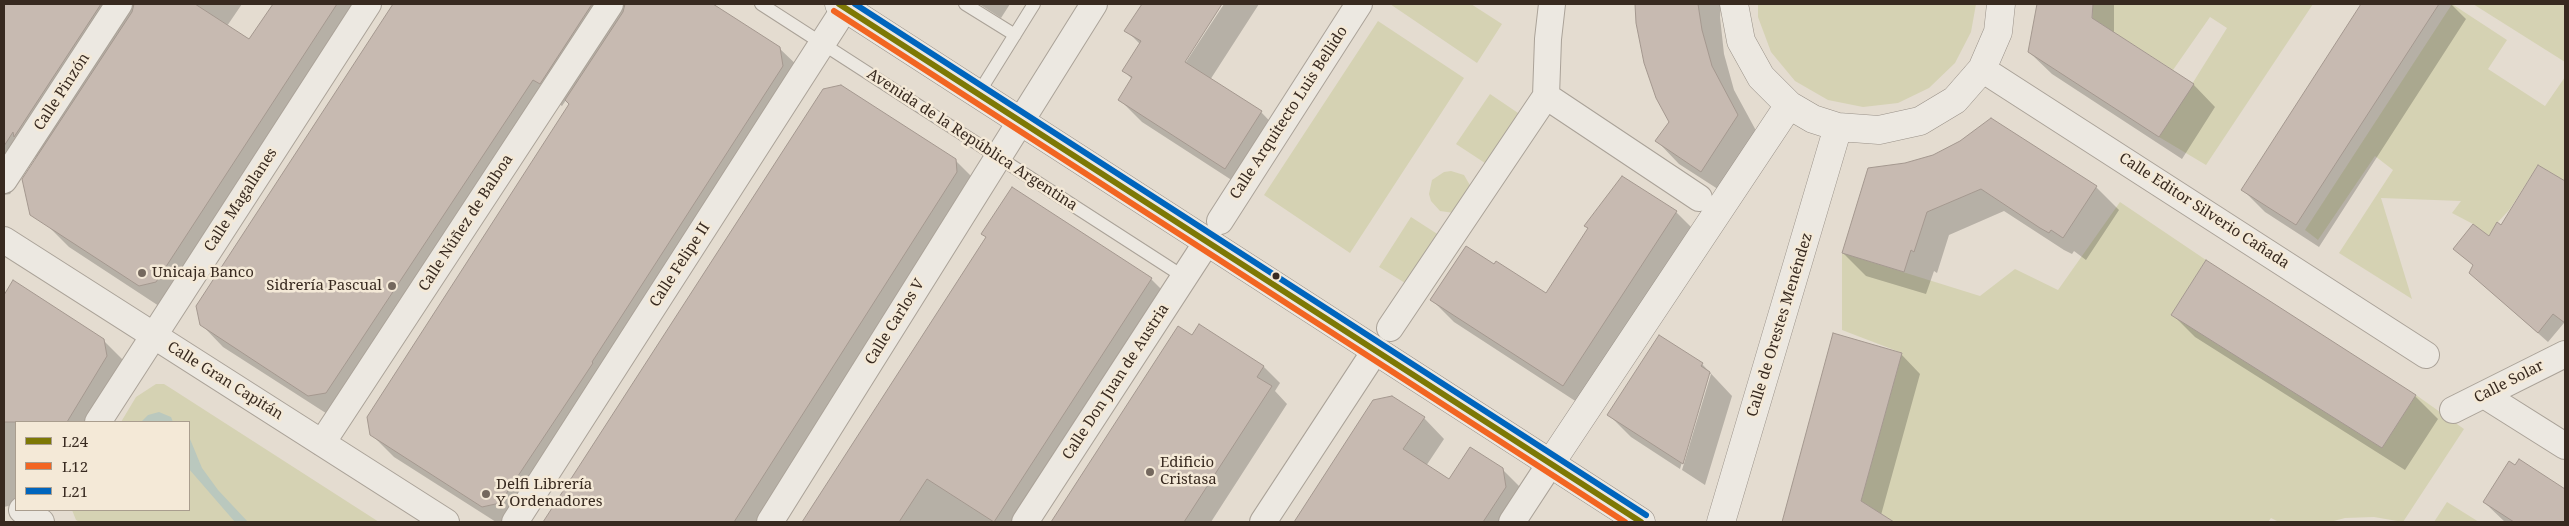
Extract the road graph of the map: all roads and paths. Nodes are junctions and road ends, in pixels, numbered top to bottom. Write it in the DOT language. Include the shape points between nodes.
graph roads {
  1 [pos="120,4"];
  2 [pos="368,4"];
  3 [pos="610,4"];
  4 [pos="761,4"];
  5 [pos="964,4"];
  6 [pos="1034,4"];
  7 [pos="1094,4"];
  8 [pos="1359,4"];
  9 [pos="1552,4"];
  10 [pos="1734,4"];
  11 [pos="2001,4"];
  12 [pos="846,5"];
  13 [pos="1014,35"];
  14 [pos="823,44"];
  15 [pos="1982,68"];
  16 [pos="978,94"];
  17 [pos="1546,96"];
  18 [pos="1789,105"];
  19 [pos="1020,121"];
  20 [pos="1838,127"];
  21 [pos="999,157"];
  22 [pos="4,180"];
  23 [pos="1699,198"];
  24 [pos="1213,232"];
  25 [pos="4,240"];
  26 [pos="1184,277"];
  27 [pos="1390,328"];
  28 [pos="154,336"];
  29 [pos="1375,351"];
  30 [pos="2565,354"];
  31 [pos="2426,355"];
  32 [pos="2484,395"];
  33 [pos="2453,410"];
  34 [pos="99,421"];
  35 [pos="322,443"];
  36 [pos="2565,446"];
  37 [pos="1550,464"];
  38 [pos="4,498"];
  39 [pos="15,505"];
  40 [pos="446,522"];
  41 [pos="515,522"];
  42 [pos="770,522"];
  43 [pos="1025,522"];
  44 [pos="1263,522"];
  45 [pos="1512,522"];
  46 [pos="1641,522"];
  47 [pos="1721,522"];
  1 -- 22 [label="street, Calle Pinzón"];
  2 -- 28 [label="street, Calle Magallanes"];
  3 -- 35 [label="street, Calle Núñez de Balboa"];
  4 -- 14 [label="lane, Avenida de la República Argentina"];
  5 -- 13 [label="lane"];
  6 -- 13 [label="lane"];
  7 -- 19 [label="street, Calle Carlos V"];
  8 -- 24 [label="street, Calle Arquitecto Luis Bellido"];
  9 -- 17 [label="street"];
  10 -- 18 [label="street" via="1741,41 1760,77"];
  11 -- 15 [label="street" via="1998,32"];
  12 -- 14 [label="street, Calle Felipe II"];
  12 -- 16 [label="street"];
  13 -- 16 [label="lane"];
  14 -- 21 [label="lane, Avenida de la República Argentina"];
  14 -- 41 [label="street, Calle Felipe II"];
  15 -- 20 [label="street" via="1955,100 1920,121 1880,130"];
  15 -- 31 [label="street, Calle Editor Silverio Cañada"];
  16 -- 19 [label="street"];
  17 -- 23 [label="street"];
  17 -- 27 [label="street"];
  18 -- 20 [label="street" via="1813,119"];
  18 -- 37 [label="street"];
  19 -- 21 [label="street, Calle Carlos V"];
  19 -- 24 [label="street"];
  20 -- 47 [label="street, Calle de Orestes Menéndez"];
  21 -- 26 [label="lane, Avenida de la República Argentina"];
  21 -- 42 [label="street, Calle Carlos V"];
  24 -- 26 [label="street, Calle Don Juan de Austria"];
  24 -- 29 [label="street"];
  25 -- 28 [label="street, Calle Gran Capitán"];
  26 -- 43 [label="street, Calle Don Juan de Austria"];
  28 -- 34 [label="street, Calle Magallanes"];
  28 -- 35 [label="street, Calle Gran Capitán"];
  29 -- 37 [label="street"];
  29 -- 44 [label="street"];
  30 -- 32 [label="street, Calle Solar"];
  32 -- 33 [label="street, Calle Solar"];
  32 -- 36 [label="street"];
  35 -- 40 [label="street, Calle Gran Capitán"];
  37 -- 45 [label="street"];
  37 -- 46 [label="street"];
  38 -- 39 [label="street"];
}
